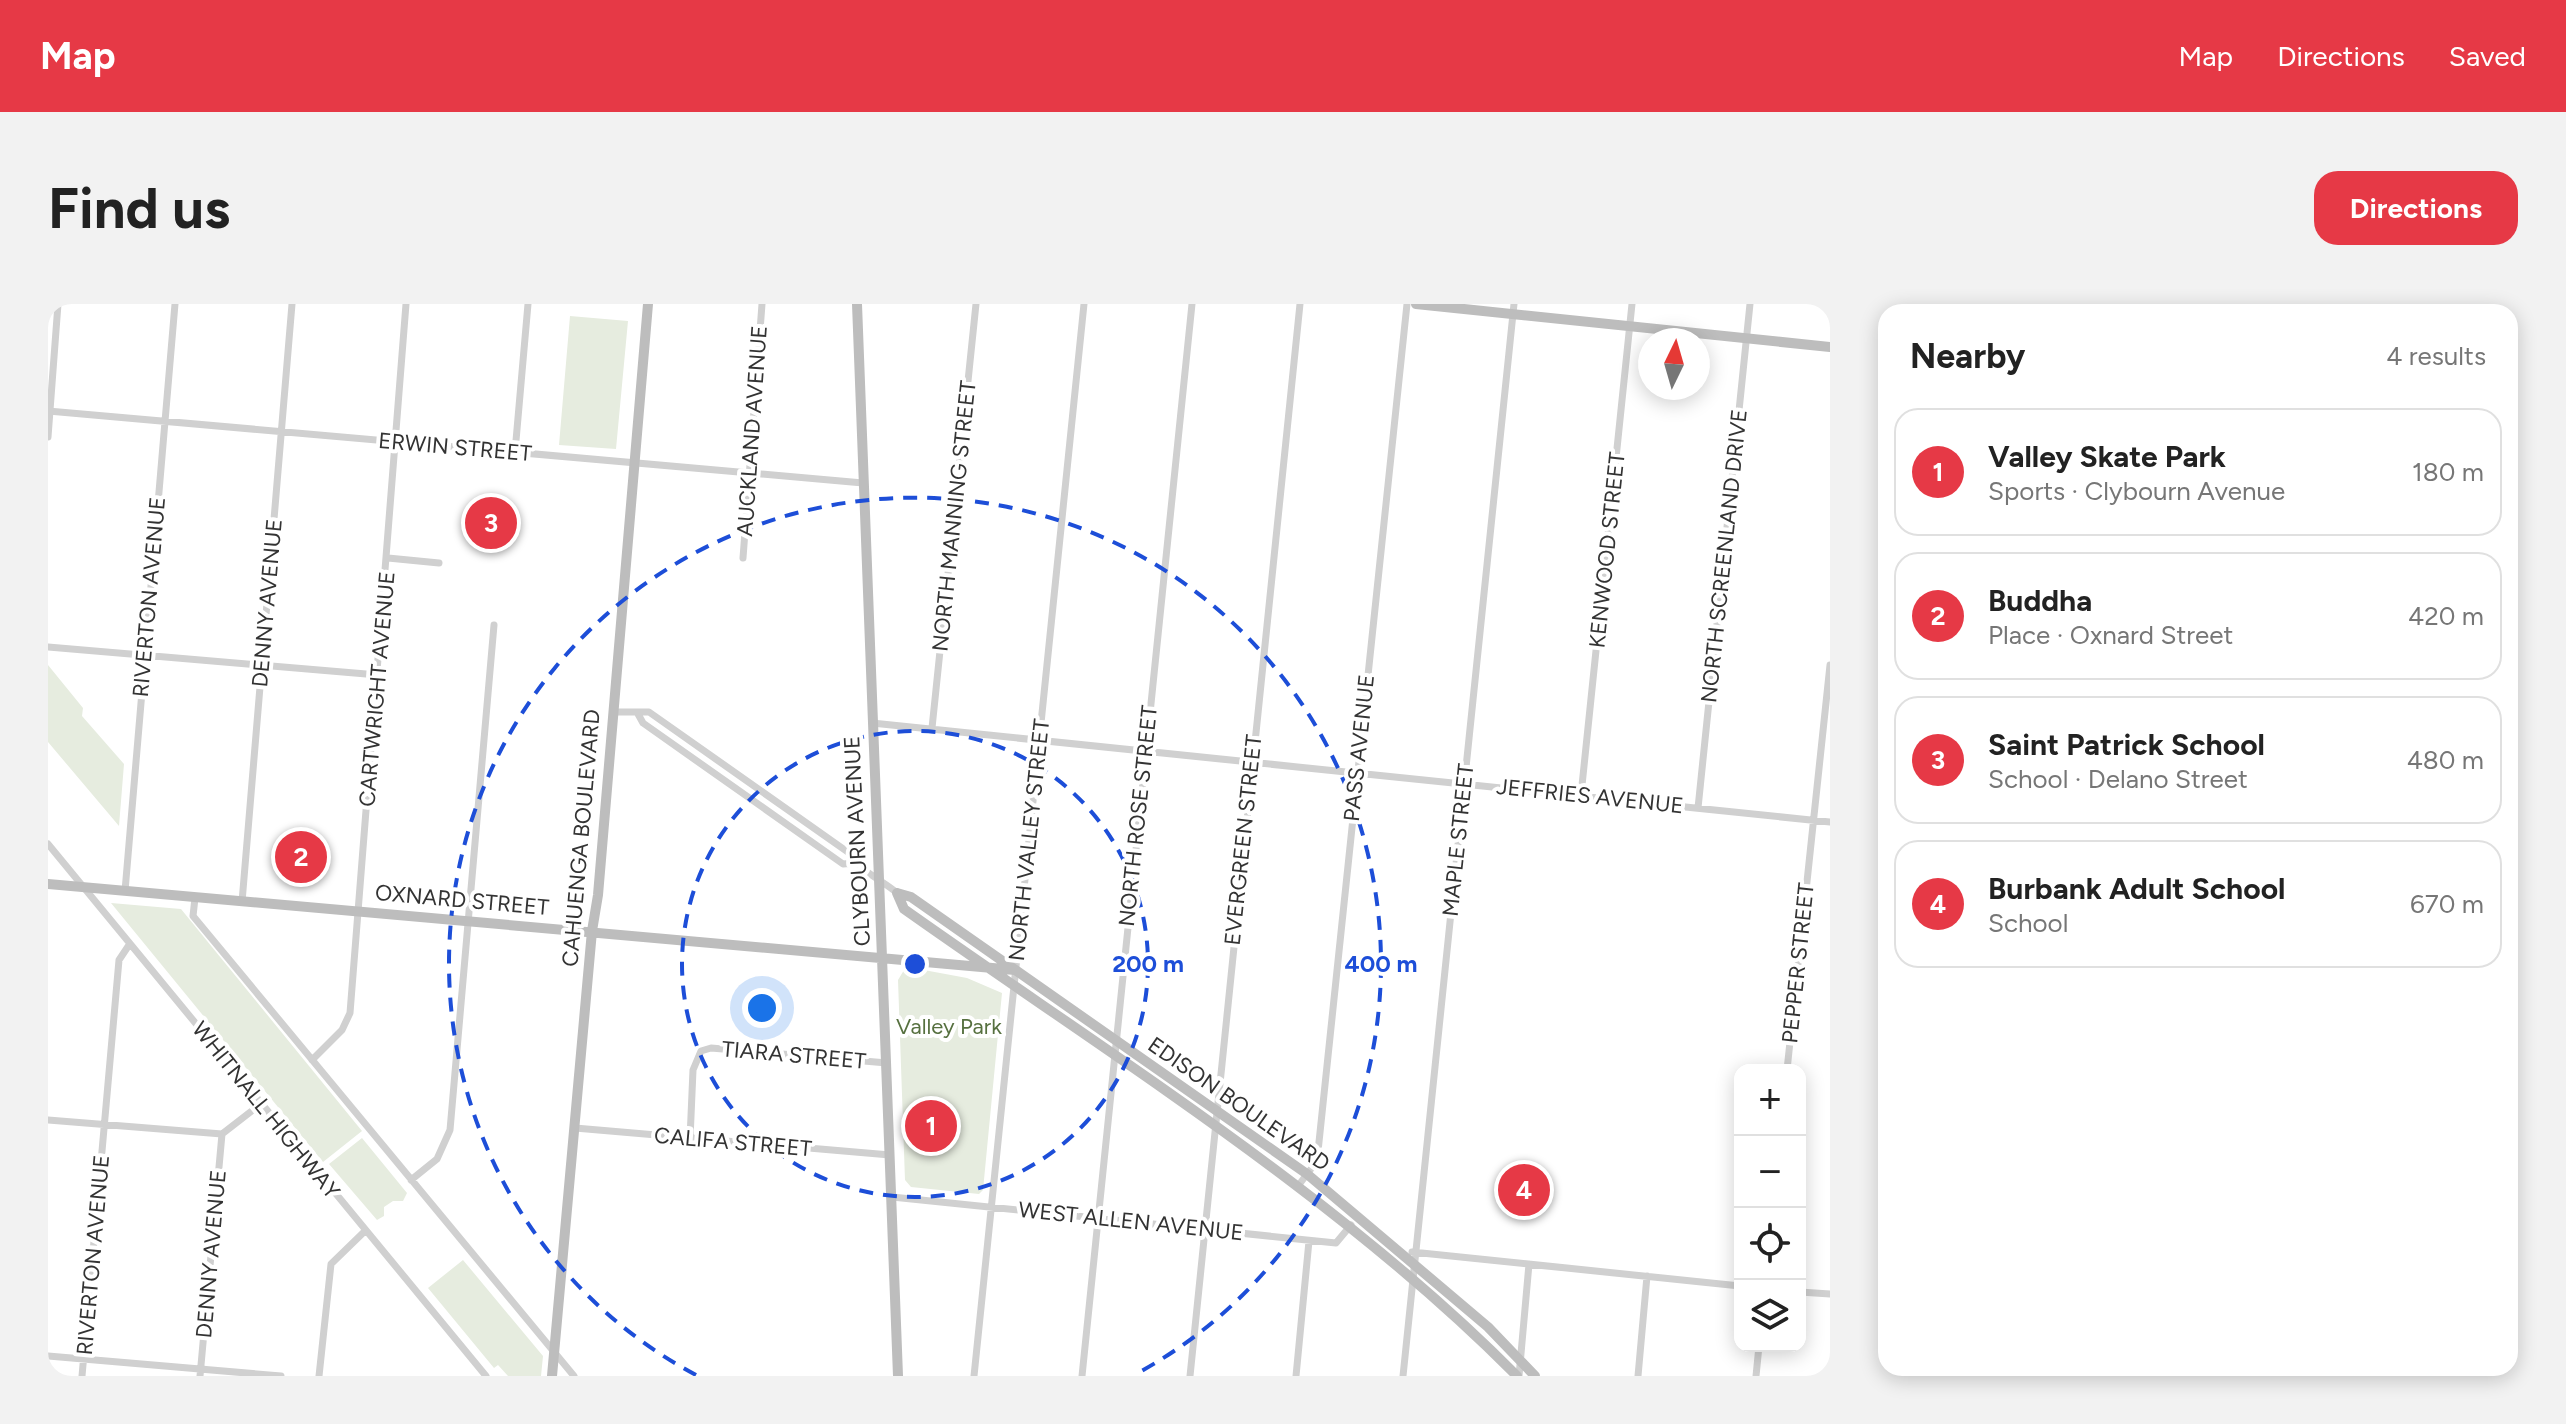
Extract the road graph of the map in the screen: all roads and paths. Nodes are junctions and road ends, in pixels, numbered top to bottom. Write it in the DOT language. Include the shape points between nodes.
graph roads {
  1 [pos="58,304"];
  2 [pos="175,304"];
  3 [pos="292,304"];
  4 [pos="406,304"];
  5 [pos="528,304"];
  6 [pos="648,304"];
  7 [pos="762,304"];
  8 [pos="857,304"];
  9 [pos="976,304"];
  10 [pos="1084,304"];
  11 [pos="1192,304"];
  12 [pos="1300,304"];
  13 [pos="1407,304"];
  14 [pos="1416,304"];
  15 [pos="1632,304"];
  16 [pos="1750,304"];
  17 [pos="1514,309"];
  18 [pos="1630,326"];
  19 [pos="1746,339"];
  20 [pos="1830,347"];
  21 [pos="49,411"];
  22 [pos="165,421"];
  23 [pos="281,432"];
  24 [pos="48,437"];
  25 [pos="397,443"];
  26 [pos="515,452"];
  27 [pos="633,462"];
  28 [pos="747,473"];
  29 [pos="863,483"];
  30 [pos="388,558"];
  31 [pos="743,558"];
  32 [pos="439,563"];
  33 [pos="494,625"];
  34 [pos="48,647"];
  35 [pos="144,656"];
  36 [pos="1830,665"];
  37 [pos="261,666"];
  38 [pos="378,675"];
  39 [pos="613,712"];
  40 [pos="638,714"];
  41 [pos="872,723"];
  42 [pos="932,728"];
  43 [pos="1039,738"];
  44 [pos="1145,749"];
  45 [pos="1251,761"];
  46 [pos="1357,771"];
  47 [pos="1464,783"];
  48 [pos="1581,795"];
  49 [pos="1698,808"];
  50 [pos="1814,820"];
  51 [pos="1830,822"];
  52 [pos="48,844"];
  53 [pos="855,863"];
  54 [pos="878,876"];
  55 [pos="48,884"];
  56 [pos="85,887"];
  57 [pos="125,891"];
  58 [pos="897,893"];
  59 [pos="195,898"];
  60 [pos="242,902"];
  61 [pos="358,911"];
  62 [pos="468,921"];
  63 [pos="592,931"];
  64 [pos="129,945"];
  65 [pos="882,957"];
  66 [pos="987,967"];
  67 [pos="1015,970"];
  68 [pos="1014,987"];
  69 [pos="1115,1041"];
  70 [pos="1113,1056"];
  71 [pos="312,1060"];
  72 [pos="887,1063"];
  73 [pos="1788,1064"];
  74 [pos="262,1103"];
  75 [pos="1217,1110"];
  76 [pos="48,1120"];
  77 [pos="105,1125"];
  78 [pos="575,1128"];
  79 [pos="1215,1128"];
  80 [pos="222,1134"];
  81 [pos="690,1139"];
  82 [pos="890,1155"];
  83 [pos="1307,1174"];
  84 [pos="411,1180"];
  85 [pos="1298,1186"];
  86 [pos="892,1197"];
  87 [pos="992,1206"];
  88 [pos="1357,1217"];
  89 [pos="1098,1219"];
  90 [pos="1205,1229"];
  91 [pos="1348,1229"];
  92 [pos="365,1231"];
  93 [pos="1309,1241"];
  94 [pos="1399,1251"];
  95 [pos="1414,1252"];
  96 [pos="1414,1264"];
  97 [pos="1529,1264"];
  98 [pos="1647,1276"];
  99 [pos="1413,1282"];
  100 [pos="1734,1285"];
  101 [pos="1806,1292"];
  102 [pos="1830,1294"];
  103 [pos="1758,1352"];
  104 [pos="554,1353"];
  105 [pos="48,1356"];
  106 [pos="84,1359"];
  107 [pos="1521,1361"];
  108 [pos="201,1372"];
  109 [pos="82,1376"];
  110 [pos="281,1376"];
  111 [pos="319,1376"];
  112 [pos="486,1376"];
  113 [pos="552,1376"];
  114 [pos="574,1376"];
  115 [pos="898,1376"];
  116 [pos="974,1376"];
  117 [pos="1082,1376"];
  118 [pos="1190,1376"];
  119 [pos="1296,1376"];
  120 [pos="1403,1376"];
  121 [pos="1518,1376"];
  122 [pos="1535,1376"];
  123 [pos="1638,1376"];
  124 [pos="1756,1376"];
  1 -- 21 [label="street"];
  2 -- 22 [label="street, RIVERTON AVENUE"];
  3 -- 23 [label="street, DENNY AVENUE"];
  4 -- 25 [label="street, CARTWRIGHT AVENUE"];
  5 -- 26 [label="street"];
  6 -- 27 [label="main road, CAHUENGA BOULEVARD"];
  7 -- 28 [label="street, AUCKLAND AVENUE"];
  8 -- 29 [label="main road, CLYBOURN AVENUE"];
  9 -- 42 [label="street, NORTH MANNING STREET"];
  10 -- 43 [label="street, NORTH VALLEY STREET"];
  11 -- 44 [label="street, NORTH ROSE STREET"];
  12 -- 45 [label="street, EVERGREEN STREET"];
  13 -- 46 [label="street, PASS AVENUE"];
  14 -- 17 [label="main road"];
  15 -- 18 [label="street, KENWOOD STREET"];
  16 -- 19 [label="street, NORTH SCREENLAND DRIVE"];
  17 -- 18 [label="main road"];
  17 -- 47 [label="street, MAPLE STREET"];
  18 -- 19 [label="main road"];
  18 -- 48 [label="street, KENWOOD STREET"];
  19 -- 20 [label="main road"];
  19 -- 49 [label="street, NORTH SCREENLAND DRIVE"];
  21 -- 22 [label="street, ERWIN STREET"];
  21 -- 24 [label="street"];
  22 -- 23 [label="street, ERWIN STREET"];
  22 -- 35 [label="street, RIVERTON AVENUE"];
  23 -- 25 [label="street, ERWIN STREET"];
  23 -- 37 [label="street, DENNY AVENUE"];
  25 -- 26 [label="street, ERWIN STREET"];
  25 -- 30 [label="street, CARTWRIGHT AVENUE"];
  26 -- 27 [label="street, ERWIN STREET"];
  27 -- 28 [label="street, ERWIN STREET"];
  27 -- 39 [label="main road, CAHUENGA BOULEVARD"];
  28 -- 29 [label="street, ERWIN STREET"];
  28 -- 31 [label="street, AUCKLAND AVENUE"];
  29 -- 41 [label="main road, CLYBOURN AVENUE"];
  30 -- 32 [label="street"];
  30 -- 38 [label="street, CARTWRIGHT AVENUE"];
  33 -- 62 [label="street"];
  34 -- 35 [label="street"];
  35 -- 37 [label="street"];
  35 -- 57 [label="street, RIVERTON AVENUE"];
  36 -- 50 [label="street, PEPPER STREET"];
  37 -- 38 [label="street"];
  37 -- 60 [label="street, DENNY AVENUE"];
  38 -- 61 [label="street, CARTWRIGHT AVENUE"];
  39 -- 40 [label="street, EDISON BOULEVARD"];
  39 -- 63 [label="main road, CAHUENGA BOULEVARD"];
  40 -- 53 [label="street, EDISON BOULEVARD" via="643,723 843,864"];
  40 -- 53 [label="street, EDISON BOULEVARD" via="649,712 852,855"];
  41 -- 42 [label="street, JEFFRIES AVENUE"];
  41 -- 54 [label="main road, CLYBOURN AVENUE"];
  42 -- 43 [label="street, JEFFRIES AVENUE"];
  43 -- 44 [label="street, JEFFRIES AVENUE"];
  43 -- 67 [label="street, NORTH VALLEY STREET"];
  44 -- 45 [label="street, JEFFRIES AVENUE"];
  44 -- 69 [label="street, NORTH ROSE STREET"];
  45 -- 46 [label="street, JEFFRIES AVENUE"];
  45 -- 75 [label="street, EVERGREEN STREET"];
  46 -- 47 [label="street, JEFFRIES AVENUE"];
  46 -- 83 [label="street, PASS AVENUE" via="1317,1161"];
  47 -- 48 [label="street, JEFFRIES AVENUE"];
  47 -- 95 [label="street, MAPLE STREET"];
  48 -- 49 [label="street, JEFFRIES AVENUE"];
  49 -- 50 [label="street, JEFFRIES AVENUE"];
  50 -- 51 [label="street, JEFFRIES AVENUE"];
  50 -- 73 [label="street, PEPPER STREET"];
  52 -- 56 [label="street, WHITNALL HIGHWAY"];
  53 -- 54 [label="street, EDISON BOULEVARD"];
  54 -- 58 [label="street, EDISON BOULEVARD"];
  54 -- 65 [label="main road, CLYBOURN AVENUE"];
  55 -- 56 [label="main road, OXNARD STREET"];
  56 -- 57 [label="main road, OXNARD STREET"];
  56 -- 64 [label="street, WHITNALL HIGHWAY"];
  57 -- 59 [label="main road, OXNARD STREET"];
  58 -- 66 [label="main road, EDISON BOULEVARD" via="904,909"];
  58 -- 67 [label="main road, EDISON BOULEVARD" via="911,897"];
  59 -- 60 [label="main road, OXNARD STREET"];
  59 -- 71 [label="street" via="193,916"];
  60 -- 61 [label="main road, OXNARD STREET"];
  61 -- 62 [label="main road, OXNARD STREET"];
  61 -- 71 [label="street, CARTWRIGHT AVENUE" via="350,1013 342,1030"];
  62 -- 63 [label="main road, OXNARD STREET"];
  62 -- 84 [label="street" via="450,1130 437,1159"];
  63 -- 65 [label="main road, OXNARD STREET"];
  63 -- 78 [label="main road, CAHUENGA BOULEVARD"];
  64 -- 74 [label="street, WHITNALL HIGHWAY"];
  64 -- 77 [label="street, RIVERTON AVENUE" via="119,960"];
  65 -- 66 [label="main road, OXNARD STREET"];
  65 -- 72 [label="main road, CLYBOURN AVENUE"];
  66 -- 67 [label="main road, OXNARD STREET"];
  66 -- 68 [label="main road, EDISON BOULEVARD"];
  67 -- 68 [label="street, NORTH VALLEY STREET"];
  67 -- 69 [label="main road, EDISON BOULEVARD"];
  68 -- 70 [label="main road, EDISON BOULEVARD"];
  68 -- 87 [label="street, NORTH VALLEY STREET"];
  69 -- 70 [label="street, NORTH ROSE STREET"];
  69 -- 75 [label="main road, EDISON BOULEVARD"];
  70 -- 79 [label="main road, EDISON BOULEVARD"];
  70 -- 89 [label="street, NORTH ROSE STREET"];
  71 -- 84 [label="street"];
  72 -- 81 [label="street, TIARA STREET" via="701,1051 693,1070"];
  72 -- 82 [label="main road, CLYBOURN AVENUE"];
  74 -- 80 [label="street"];
  74 -- 92 [label="street, WHITNALL HIGHWAY"];
  75 -- 79 [label="street, EVERGREEN STREET"];
  75 -- 83 [label="main road, EDISON BOULEVARD"];
  76 -- 77 [label="street"];
  77 -- 80 [label="street"];
  77 -- 106 [label="street, RIVERTON AVENUE"];
  78 -- 81 [label="street, CALIFA STREET"];
  78 -- 104 [label="main road, CAHUENGA BOULEVARD"];
  79 -- 85 [label="main road, EDISON BOULEVARD"];
  79 -- 90 [label="street, EVERGREEN STREET"];
  80 -- 108 [label="street, DENNY AVENUE"];
  81 -- 82 [label="street, CALIFA STREET"];
  82 -- 86 [label="main road, CLYBOURN AVENUE"];
  83 -- 85 [label="street, PASS AVENUE"];
  83 -- 88 [label="main road, EDISON BOULEVARD"];
  84 -- 104 [label="street"];
  85 -- 91 [label="main road, EDISON BOULEVARD"];
  86 -- 87 [label="street, WEST ALLEN AVENUE"];
  86 -- 115 [label="main road, CLYBOURN AVENUE"];
  87 -- 89 [label="street, WEST ALLEN AVENUE"];
  87 -- 116 [label="street, NORTH VALLEY STREET"];
  88 -- 91 [label="street"];
  88 -- 94 [label="main road, EDISON BOULEVARD"];
  89 -- 90 [label="street, WEST ALLEN AVENUE"];
  89 -- 117 [label="street, NORTH ROSE STREET"];
  90 -- 93 [label="street, WEST ALLEN AVENUE"];
  90 -- 118 [label="street, EVERGREEN STREET"];
  91 -- 93 [label="street, WEST ALLEN AVENUE" via="1336,1243"];
  91 -- 99 [label="main road, EDISON BOULEVARD"];
  92 -- 111 [label="street" via="331,1264"];
  92 -- 112 [label="street, WHITNALL HIGHWAY"];
  93 -- 119 [label="street"];
  94 -- 95 [label="street"];
  94 -- 96 [label="main road, EDISON BOULEVARD"];
  95 -- 96 [label="street, MAPLE STREET"];
  95 -- 97 [label="street"];
  96 -- 99 [label="street, MAPLE STREET"];
  96 -- 107 [label="main road, EDISON BOULEVARD"];
  97 -- 98 [label="street"];
  97 -- 107 [label="street"];
  98 -- 100 [label="street"];
  98 -- 123 [label="street"];
  99 -- 120 [label="street, MAPLE STREET"];
  99 -- 121 [label="main road, EDISON BOULEVARD"];
  101 -- 102 [label="street"];
  103 -- 124 [label="street"];
  104 -- 113 [label="main road, CAHUENGA BOULEVARD"];
  104 -- 114 [label="street"];
  105 -- 106 [label="street"];
  106 -- 108 [label="street"];
  106 -- 109 [label="street, RIVERTON AVENUE"];
  107 -- 121 [label="street"];
  107 -- 122 [label="main road, EDISON BOULEVARD"];
  108 -- 110 [label="street"];
}
